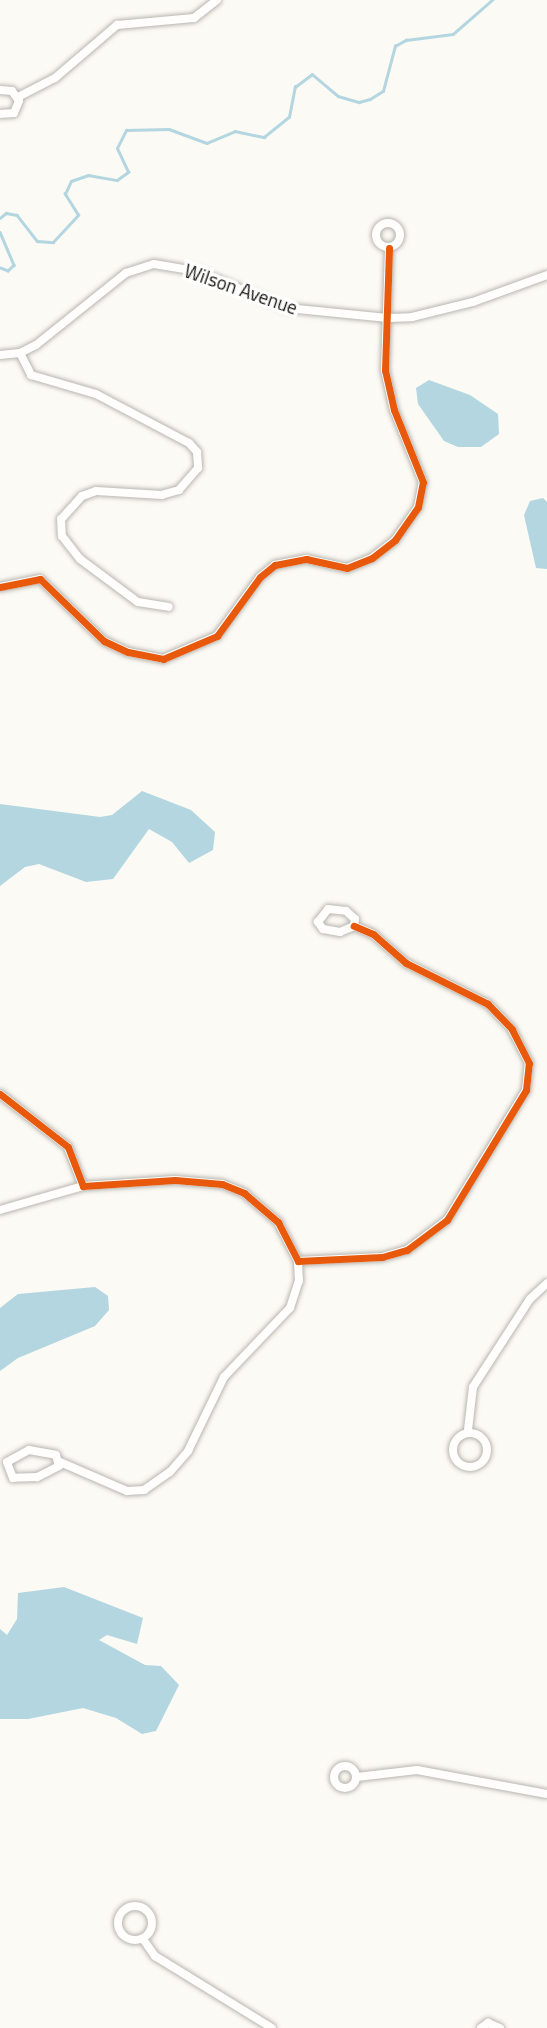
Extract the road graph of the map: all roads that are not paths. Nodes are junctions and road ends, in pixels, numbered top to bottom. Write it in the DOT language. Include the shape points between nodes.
graph roads {
  1 [pos="217,0"];
  2 [pos="0,90"];
  3 [pos="18,97"];
  4 [pos="0,114"];
  5 [pos="390,248"];
  6 [pos="547,275"];
  7 [pos="388,318"];
  8 [pos="20,353"];
  9 [pos="0,355"];
  10 [pos="0,587"];
  11 [pos="169,607"];
  12 [pos="354,926"];
  13 [pos="0,1094"];
  14 [pos="83,1186"];
  15 [pos="0,1210"];
  16 [pos="298,1261"];
  17 [pos="547,1283"];
  18 [pos="468,1430"];
  19 [pos="61,1462"];
  20 [pos="357,1777"];
  21 [pos="547,1794"];
  22 [pos="143,1939"];
  23 [pos="272,2028"];
  24 [pos="481,2028"];
  25 [pos="500,2028"];
  1 -- 3 [label="street" via="194,18 117,25 55,78"];
  2 -- 3 [label="street"];
  3 -- 4 [label="street" via="14,113"];
  5 -- 7 [label="street"];
  6 -- 7 [label="street, Wilson Avenue" via="473,302"];
  7 -- 8 [label="street, Wilson Avenue" via="287,308 196,271 154,264 126,273 60,330"];
  7 -- 10 [label="street" via="388,389 424,482 409,525 372,558 348,568 306,559 275,565 260,576 217,636 163,659 128,652 104,641 40,579"];
  8 -- 9 [label="street, Wilson Avenue"];
  8 -- 11 [label="street" via="31,375 96,394 189,443 197,452 198,468 179,490 162,495 96,491 82,496 61,519 62,536 80,559 138,602"];
  12 -- 16 [label="street" via="373,934 406,963 488,1003 520,1044 530,1079 447,1220 429,1237 394,1254"];
  13 -- 14 [label="street" via="68,1147"];
  14 -- 15 [label="street"];
  14 -- 16 [label="street" via="175,1180 222,1184 244,1193 278,1222"];
  16 -- 19 [label="street" via="299,1281 290,1308 270,1334 224,1377 183,1459 161,1480 144,1490 127,1491"];
  17 -- 18 [label="street" via="530,1299 473,1387"];
  18 -- 18 [label="street" via="453,1448 459,1464 469,1468 484,1461 487,1450 483,1439"];
  19 -- 19 [label="street" via="51,1453 29,1450 10,1458 6,1469 23,1481 54,1470"];
  20 -- 21 [label="street" via="417,1770"];
  22 -- 22 [label="street" via="150,1931 151,1916 139,1906 128,1907 120,1914 119,1930 126,1939"];
  22 -- 23 [label="street" via="155,1956"];
  24 -- 25 [label="street" via="488,2023"];
}
